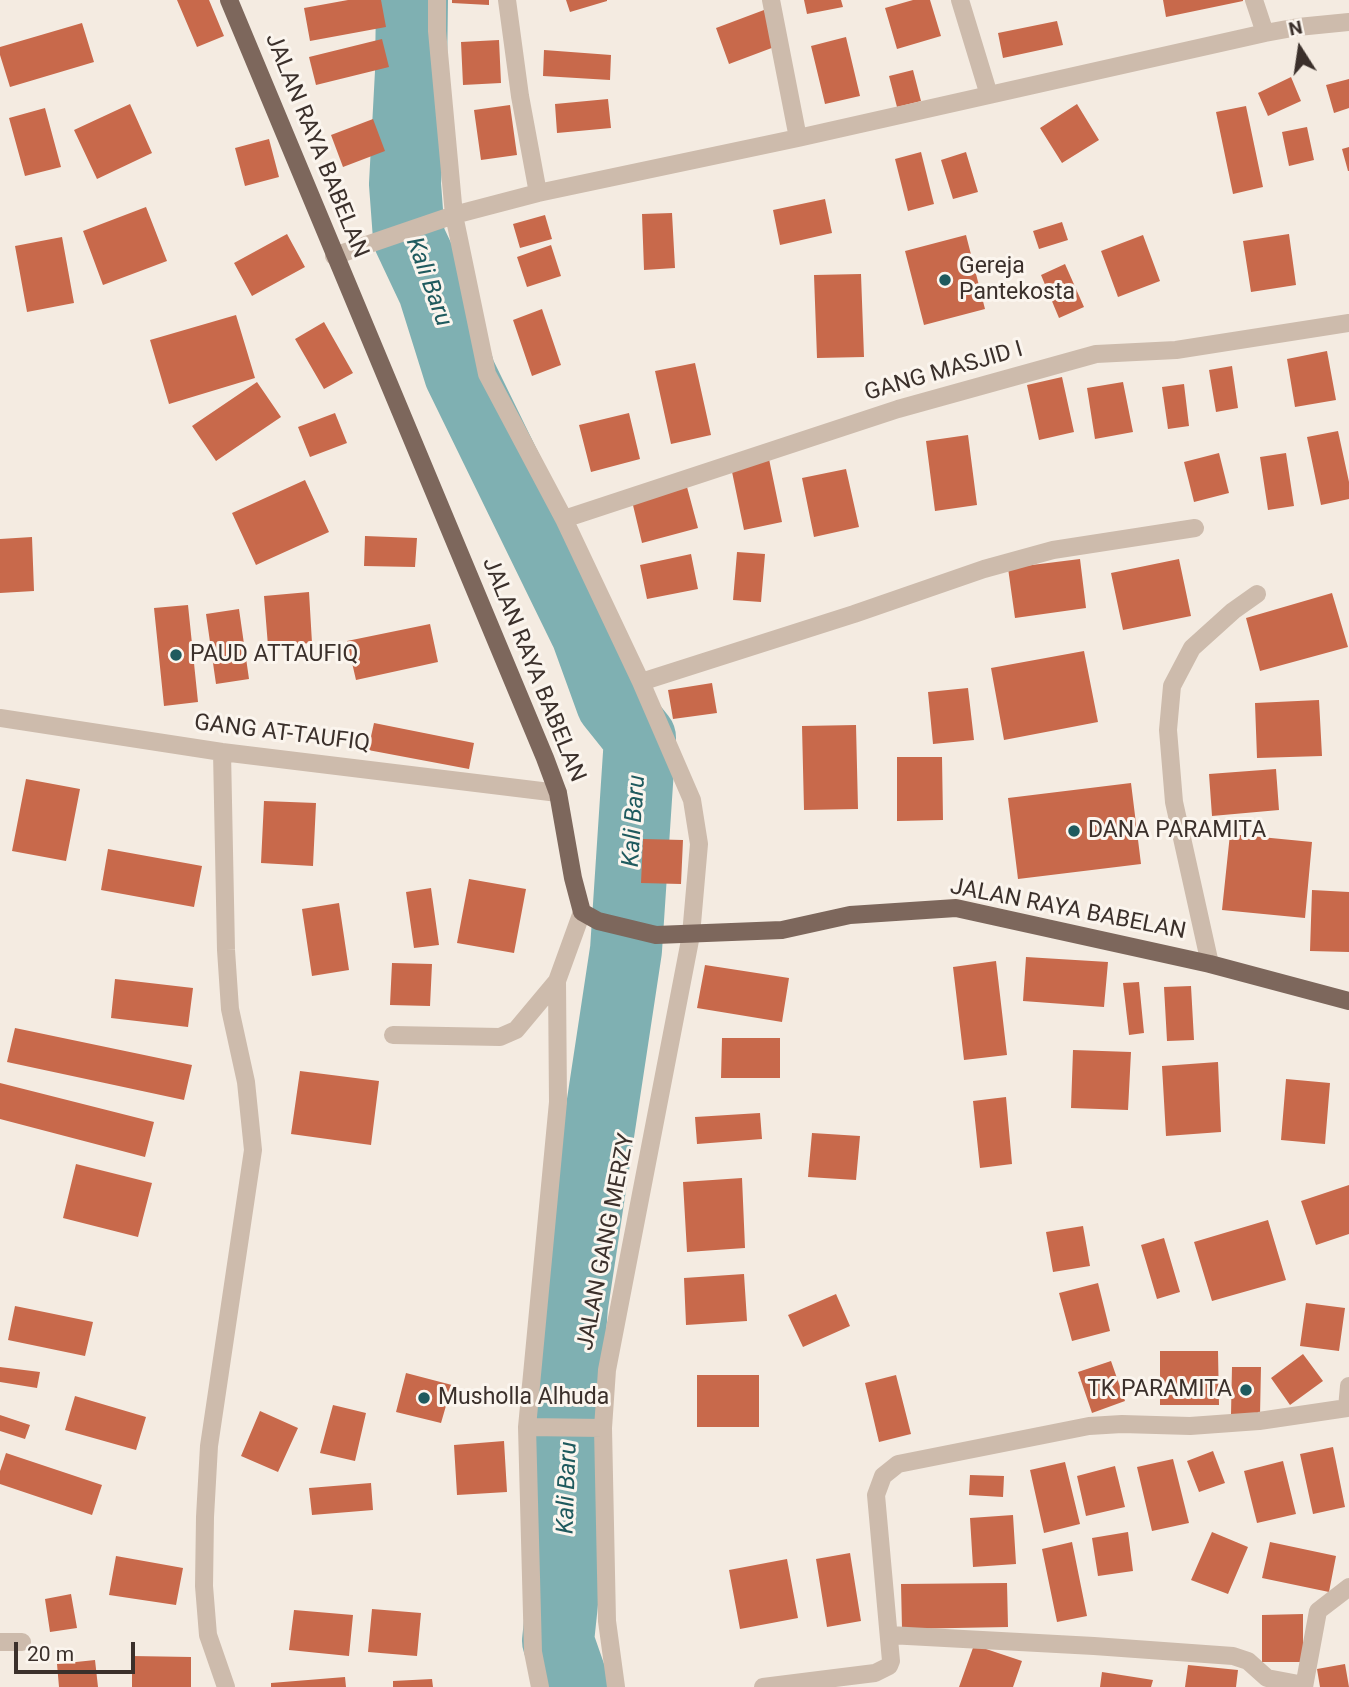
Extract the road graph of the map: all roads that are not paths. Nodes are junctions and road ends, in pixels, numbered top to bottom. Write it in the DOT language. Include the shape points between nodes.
graph roads {
  1 [pos="229,0"];
  2 [pos="437,0"];
  3 [pos="507,0"];
  4 [pos="771,0"];
  5 [pos="960,0"];
  6 [pos="1254,0"];
  7 [pos="1349,22"];
  8 [pos="1265,33"];
  9 [pos="989,94"];
  10 [pos="798,138"];
  11 [pos="538,192"];
  12 [pos="454,215"];
  13 [pos="334,256"];
  14 [pos="1349,323"];
  15 [pos="564,519"];
  16 [pos="1195,528"];
  17 [pos="1257,594"];
  18 [pos="641,682"];
  19 [pos="0,718"];
  20 [pos="222,752"];
  21 [pos="558,793"];
  22 [pos="590,917"];
  23 [pos="691,934"];
  24 [pos="1210,964"];
  25 [pos="557,981"];
  26 [pos="1349,1001"];
  27 [pos="394,1035"];
  28 [pos="1349,1386"];
  29 [pos="1348,1415"];
  30 [pos="527,1427"];
  31 [pos="595,1428"];
  32 [pos="1349,1587"];
  33 [pos="889,1635"];
  34 [pos="0,1642"];
  35 [pos="22,1642"];
  36 [pos="1304,1686"];
  37 [pos="226,1687"];
  38 [pos="540,1687"];
  39 [pos="616,1687"];
  40 [pos="763,1687"];
  1 -- 13 [label="main road, JALAN RAYA BABELAN"];
  2 -- 12 [label="street, JALAN GANG MERZY"];
  3 -- 11 [label="street"];
  4 -- 10 [label="street"];
  5 -- 9 [label="street"];
  6 -- 8 [label="street"];
  7 -- 8 [label="street"];
  8 -- 9 [label="street"];
  9 -- 10 [label="street"];
  10 -- 11 [label="street"];
  11 -- 12 [label="street"];
  12 -- 13 [label="street"];
  12 -- 15 [label="street, JALAN GANG MERZY" via="487,374"];
  13 -- 21 [label="main road, JALAN RAYA BABELAN"];
  14 -- 15 [label="street, GANG MASJID I" via="1176,349 1096,354 898,409"];
  15 -- 18 [label="street, JALAN GANG MERZY"];
  16 -- 18 [label="street" via="1041,553"];
  17 -- 24 [label="street" via="1192,648 1172,686 1168,730 1174,802"];
  18 -- 23 [label="street, JALAN GANG MERZY" via="692,800 699,844"];
  19 -- 20 [label="street, GANG AT-TAUFIQ"];
  20 -- 21 [label="street, GANG AT-TAUFIQ"];
  20 -- 37 [label="street" via="230,1009 246,1082 253,1150 209,1446 205,1517 208,1635"];
  21 -- 22 [label="main road, JALAN RAYA BABELAN" via="573,878"];
  22 -- 23 [label="main road, JALAN RAYA BABELAN" via="656,935"];
  22 -- 25 [label="street"];
  23 -- 24 [label="main road, JALAN RAYA BABELAN" via="782,930 850,915 956,908"];
  23 -- 31 [label="street, JALAN GANG MERZY"];
  24 -- 26 [label="main road, JALAN RAYA BABELAN"];
  25 -- 27 [label="street" via="516,1030 499,1037"];
  25 -- 30 [label="street" via="558,1102"];
  28 -- 29 [label="street"];
  29 -- 33 [label="street" via="1190,1426 1089,1426 898,1464 883,1476 876,1495"];
  30 -- 31 [label="street"];
  30 -- 38 [label="street" via="533,1651"];
  31 -- 39 [label="street, JALAN GANG MERZY" via="607,1621"];
  32 -- 36 [label="street" via="1318,1611"];
  33 -- 36 [label="street" via="1233,1656 1248,1661 1267,1678"];
  33 -- 40 [label="street" via="891,1661 886,1669"];
  34 -- 35 [label="street"];
}
